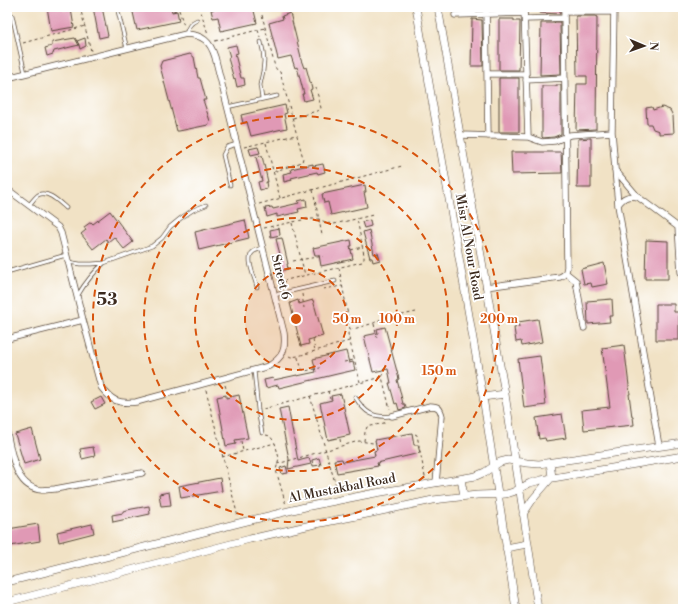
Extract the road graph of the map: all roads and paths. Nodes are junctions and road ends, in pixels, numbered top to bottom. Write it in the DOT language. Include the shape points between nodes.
graph roads {
  1 [pos="80,7"];
  2 [pos="117,7"];
  3 [pos="416,7"];
  4 [pos="438,7"];
  5 [pos="486,7"];
  6 [pos="614,9"];
  7 [pos="173,11"];
  8 [pos="201,12"];
  9 [pos="564,12"];
  10 [pos="524,13"];
  11 [pos="486,14"];
  12 [pos="12,15"];
  13 [pos="262,15"];
  14 [pos="455,15"];
  15 [pos="197,20"];
  16 [pos="85,26"];
  17 [pos="265,28"];
  18 [pos="258,30"];
  19 [pos="186,34"];
  20 [pos="209,42"];
  21 [pos="261,42"];
  22 [pos="19,44"];
  23 [pos="127,49"];
  24 [pos="92,57"];
  25 [pos="25,73"];
  26 [pos="487,74"];
  27 [pos="526,74"];
  28 [pos="7,78"];
  29 [pos="565,78"];
  30 [pos="526,80"];
  31 [pos="316,88"];
  32 [pos="277,96"];
  33 [pos="262,99"];
  34 [pos="227,107"];
  35 [pos="292,118"];
  36 [pos="612,132"];
  37 [pos="297,135"];
  38 [pos="460,135"];
  39 [pos="488,136"];
  40 [pos="528,137"];
  41 [pos="566,137"];
  42 [pos="266,142"];
  43 [pos="237,146"];
  44 [pos="402,166"];
  45 [pos="615,170"];
  46 [pos="273,172"];
  47 [pos="230,184"];
  48 [pos="7,189"];
  49 [pos="313,190"];
  50 [pos="638,197"];
  51 [pos="280,199"];
  52 [pos="29,205"];
  53 [pos="206,205"];
  54 [pos="618,205"];
  55 [pos="252,206"];
  56 [pos="66,208"];
  57 [pos="374,215"];
  58 [pos="319,219"];
  59 [pos="357,219"];
  60 [pos="292,222"];
  61 [pos="680,228"];
  62 [pos="258,230"];
  63 [pos="322,235"];
  64 [pos="362,247"];
  65 [pos="263,248"];
  66 [pos="351,250"];
  67 [pos="66,256"];
  68 [pos="323,256"];
  69 [pos="301,259"];
  70 [pos="293,261"];
  71 [pos="68,262"];
  72 [pos="104,262"];
  73 [pos="339,267"];
  74 [pos="7,272"];
  75 [pos="566,273"];
  76 [pos="305,275"];
  77 [pos="683,279"];
  78 [pos="335,281"];
  79 [pos="257,286"];
  80 [pos="486,287"];
  81 [pos="286,292"];
  82 [pos="301,294"];
  83 [pos="274,295"];
  84 [pos="77,296"];
  85 [pos="304,308"];
  86 [pos="416,312"];
  87 [pos="82,320"];
  88 [pos="374,323"];
  89 [pos="584,328"];
  90 [pos="349,330"];
  91 [pos="377,338"];
  92 [pos="7,339"];
  93 [pos="313,340"];
  94 [pos="349,341"];
  95 [pos="315,351"];
  96 [pos="283,352"];
  97 [pos="298,356"];
  98 [pos="354,360"];
  99 [pos="344,362"];
  100 [pos="320,368"];
  101 [pos="384,368"];
  102 [pos="254,370"];
  103 [pos="382,376"];
  104 [pos="223,378"];
  105 [pos="360,382"];
  106 [pos="204,384"];
  107 [pos="328,391"];
  108 [pos="505,394"];
  109 [pos="228,395"];
  110 [pos="310,396"];
  111 [pos="355,397"];
  112 [pos="330,398"];
  113 [pos="483,398"];
  114 [pos="258,410"];
  115 [pos="392,416"];
  116 [pos="7,433"];
  117 [pos="262,433"];
  118 [pos="415,434"];
  119 [pos="340,439"];
  120 [pos="241,441"];
  121 [pos="275,442"];
  122 [pos="373,442"];
  123 [pos="683,443"];
  124 [pos="342,446"];
  125 [pos="659,446"];
  126 [pos="325,450"];
  127 [pos="243,451"];
  128 [pos="683,456"];
  129 [pos="222,457"];
  130 [pos="516,461"];
  131 [pos="550,463"];
  132 [pos="277,464"];
  133 [pos="494,466"];
  134 [pos="142,473"];
  135 [pos="552,477"];
  136 [pos="461,479"];
  137 [pos="436,483"];
  138 [pos="427,484"];
  139 [pos="520,488"];
  140 [pos="498,494"];
  141 [pos="464,496"];
  142 [pos="340,500"];
  143 [pos="287,511"];
  144 [pos="523,514"];
  145 [pos="239,523"];
  146 [pos="527,544"];
  147 [pos="506,548"];
  148 [pos="7,582"];
  149 [pos="7,602"];
  150 [pos="516,609"];
  151 [pos="538,609"];
  1 -- 16 [label="path"];
  2 -- 23 [label="lane"];
  3 -- 113 [label="street, Misr Al Nour Road"];
  4 -- 38 [label="street, Misr Al Nour Road"];
  5 -- 11 [label="street"];
  6 -- 9 [label="street"];
  6 -- 36 [label="street"];
  7 -- 19 [label="path" via="179,10"];
  8 -- 20 [label="path"];
  9 -- 10 [label="street"];
  9 -- 29 [label="street"];
  10 -- 11 [label="street"];
  10 -- 27 [label="street"];
  11 -- 14 [label="street"];
  11 -- 26 [label="street"];
  12 -- 22 [label="lane"];
  13 -- 17 [label="path"];
  15 -- 19 [label="lane" via="188,27"];
  16 -- 22 [label="path"];
  16 -- 24 [label="path"];
  17 -- 18 [label="path"];
  17 -- 35 [label="path"];
  18 -- 20 [label="path"];
  18 -- 21 [label="path"];
  19 -- 20 [label="street" via="194,34"];
  19 -- 23 [label="street"];
  20 -- 34 [label="street, Street 6"];
  21 -- 33 [label="lane" via="264,61 260,85"];
  22 -- 25 [label="lane"];
  23 -- 24 [label="street"];
  24 -- 25 [label="street"];
  25 -- 28 [label="street"];
  26 -- 27 [label="street"];
  26 -- 39 [label="street"];
  27 -- 30 [label="street"];
  29 -- 30 [label="street"];
  29 -- 41 [label="street"];
  30 -- 40 [label="street"];
  31 -- 35 [label="path" via="320,110"];
  32 -- 33 [label="lane"];
  33 -- 34 [label="lane"];
  34 -- 43 [label="street, Street 6"];
  35 -- 37 [label="path"];
  36 -- 41 [label="street"];
  36 -- 45 [label="street"];
  37 -- 42 [label="path"];
  37 -- 46 [label="path" via="302,162"];
  38 -- 39 [label="street"];
  38 -- 80 [label="street, Misr Al Nour Road"];
  39 -- 40 [label="street"];
  40 -- 41 [label="street" via="542,142"];
  41 -- 75 [label="street"];
  42 -- 43 [label="path"];
  42 -- 46 [label="path"];
  43 -- 47 [label="lane" via="227,147 223,155"];
  43 -- 55 [label="street, Street 6"];
  44 -- 49 [label="path"];
  45 -- 50 [label="street"];
  45 -- 54 [label="street"];
  46 -- 51 [label="path"];
  48 -- 52 [label="street"];
  49 -- 51 [label="path"];
  49 -- 58 [label="path"];
  50 -- 54 [label="street" via="626,197"];
  50 -- 61 [label="street"];
  51 -- 55 [label="path"];
  52 -- 56 [label="lane" via="44,194"];
  52 -- 67 [label="street" via="58,227"];
  53 -- 72 [label="lane" via="181,218 152,246"];
  54 -- 125 [label="street"];
  55 -- 62 [label="street, Street 6"];
  57 -- 59 [label="path"];
  58 -- 59 [label="path" via="334,224"];
  58 -- 60 [label="path"];
  58 -- 63 [label="path"];
  59 -- 64 [label="path"];
  60 -- 62 [label="path"];
  60 -- 69 [label="path"];
  61 -- 77 [label="street"];
  62 -- 65 [label="street, Street 6"];
  64 -- 66 [label="path"];
  64 -- 73 [label="path" via="362,262"];
  65 -- 79 [label="lane" via="253,252 249,261"];
  65 -- 83 [label="street, Street 6"];
  67 -- 71 [label="street"];
  67 -- 74 [label="lane"];
  68 -- 69 [label="path"];
  69 -- 70 [label="path"];
  69 -- 76 [label="path"];
  71 -- 72 [label="lane"];
  71 -- 84 [label="street"];
  72 -- 84 [label="lane"];
  73 -- 76 [label="path"];
  73 -- 90 [label="path"];
  75 -- 80 [label="street" via="560,277"];
  75 -- 89 [label="street" via="576,281"];
  76 -- 81 [label="path" via="286,280"];
  78 -- 81 [label="lane"];
  80 -- 108 [label="street, Misr Al Nour Road"];
  81 -- 83 [label="lane"];
  82 -- 85 [label="path"];
  83 -- 96 [label="street, Street 6" via="284,333"];
  84 -- 87 [label="street"];
  86 -- 88 [label="path"];
  87 -- 92 [label="street"];
  87 -- 106 [label="street" via="101,387 116,401 136,402"];
  88 -- 90 [label="path"];
  88 -- 91 [label="path"];
  90 -- 94 [label="path"];
  93 -- 95 [label="path"];
  94 -- 95 [label="path"];
  94 -- 98 [label="path"];
  95 -- 97 [label="path"];
  96 -- 97 [label="path" via="291,357"];
  96 -- 102 [label="street" via="277,361 269,366"];
  97 -- 100 [label="path" via="305,371"];
  98 -- 99 [label="path"];
  98 -- 105 [label="path"];
  101 -- 103 [label="path"];
  102 -- 104 [label="street"];
  102 -- 114 [label="lane"];
  103 -- 105 [label="path"];
  103 -- 115 [label="path"];
  104 -- 106 [label="street"];
  104 -- 109 [label="path"];
  105 -- 107 [label="path"];
  106 -- 129 [label="path"];
  107 -- 110 [label="path"];
  107 -- 112 [label="path"];
  108 -- 113 [label="street"];
  108 -- 130 [label="street, Misr Al Nour Road"];
  110 -- 114 [label="path"];
  110 -- 126 [label="path"];
  111 -- 115 [label="lane" via="370,414 380,417"];
  113 -- 133 [label="street, Misr Al Nour Road"];
  114 -- 117 [label="lane"];
  115 -- 137 [label="street" via="430,406 440,409 442,416"];
  116 -- 134 [label="street" via="19,476 29,486 42,490"];
  117 -- 121 [label="path" via="270,436"];
  118 -- 138 [label="path"];
  119 -- 124 [label="path"];
  120 -- 127 [label="path"];
  121 -- 127 [label="path"];
  121 -- 132 [label="path" via="279,458"];
  122 -- 124 [label="path" via="359,441"];
  123 -- 125 [label="street, Al Mustakbal Road"];
  124 -- 126 [label="path"];
  125 -- 131 [label="street, Al Mustakbal Road"];
  126 -- 132 [label="path"];
  126 -- 142 [label="path"];
  127 -- 129 [label="path"];
  128 -- 135 [label="street"];
  129 -- 145 [label="path"];
  130 -- 131 [label="street, Al Mustakbal Road"];
  130 -- 133 [label="street, Al Mustakbal Road" via="508,460"];
  130 -- 139 [label="street, Misr Al Nour Road"];
  131 -- 135 [label="street"];
  132 -- 143 [label="path" via="276,470"];
  133 -- 136 [label="street, Al Mustakbal Road" via="476,476"];
  133 -- 140 [label="street, Misr Al Nour Road"];
  135 -- 139 [label="street"];
  135 -- 144 [label="street"];
  136 -- 137 [label="street, Al Mustakbal Road"];
  136 -- 141 [label="street"];
  137 -- 138 [label="street, Al Mustakbal Road"];
  138 -- 142 [label="street, Al Mustakbal Road"];
  139 -- 140 [label="street" via="506,494"];
  139 -- 144 [label="street, Misr Al Nour Road"];
  140 -- 141 [label="street"];
  140 -- 147 [label="street, Misr Al Nour Road"];
  141 -- 149 [label="street" via="433,500 250,538"];
  142 -- 143 [label="street, Al Mustakbal Road"];
  143 -- 145 [label="street, Al Mustakbal Road"];
  144 -- 146 [label="street, Misr Al Nour Road"];
  145 -- 148 [label="street, Al Mustakbal Road"];
  146 -- 147 [label="street"];
  146 -- 151 [label="street, Misr Al Nour Road"];
  147 -- 150 [label="street, Misr Al Nour Road"];
}
